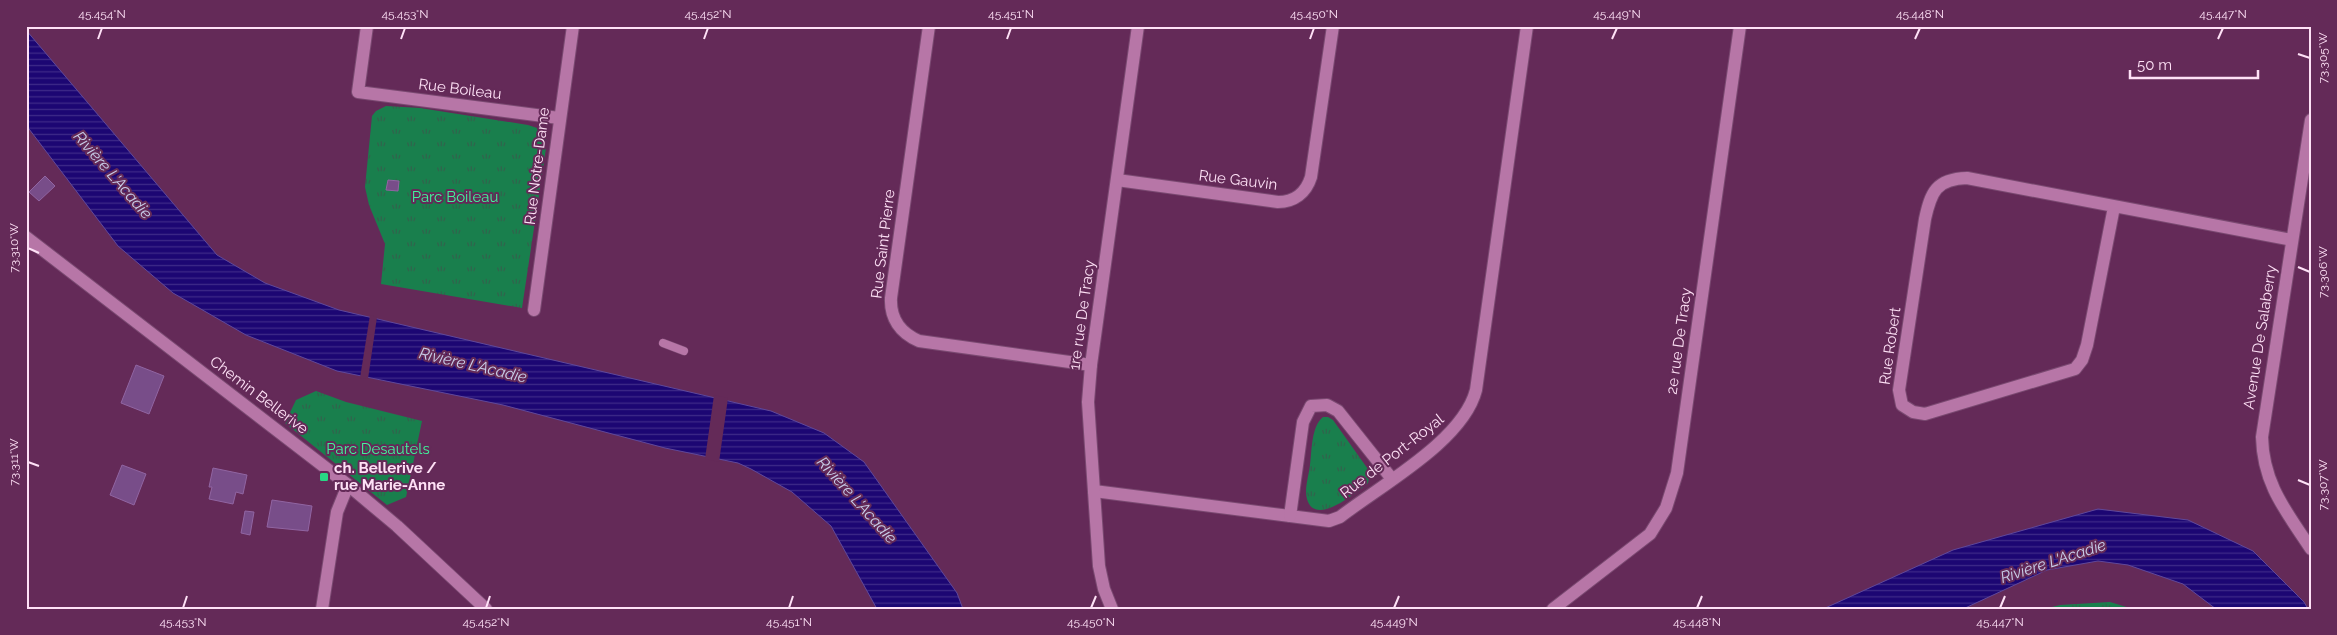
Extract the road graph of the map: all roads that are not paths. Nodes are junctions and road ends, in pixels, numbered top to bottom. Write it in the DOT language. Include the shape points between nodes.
graph roads {
  1 [pos="367,26"];
  2 [pos="573,26"];
  3 [pos="929,26"];
  4 [pos="1138,26"];
  5 [pos="1332,26"];
  6 [pos="1527,26"];
  7 [pos="1740,26"];
  8 [pos="559,118"];
  9 [pos="2311,120"];
  10 [pos="1117,180"];
  11 [pos="2114,207"];
  12 [pos="26,237"];
  13 [pos="2292,240"];
  14 [pos="534,310"];
  15 [pos="664,343"];
  16 [pos="684,351"];
  17 [pos="1091,365"];
  18 [pos="1392,479"];
  19 [pos="348,485"];
  20 [pos="1094,491"];
  21 [pos="1290,516"];
  22 [pos="2311,549"];
  23 [pos="322,609"];
  24 [pos="486,609"];
  25 [pos="1112,609"];
  26 [pos="1553,609"];
  1 -- 8 [label="street, Rue Boileau" via="358,92"];
  2 -- 8 [label="street, Rue Notre-Dame"];
  3 -- 17 [label="street, Rue Saint Pierre" via="891,298 896,322 903,332 919,341"];
  4 -- 10 [label="street, 1re rue De Tracy"];
  5 -- 10 [label="street, Rue Gauvin" via="1311,177 1298,196 1289,201 1274,202"];
  6 -- 18 [label="street, Rue de Port-Royal" via="1473,399 1454,430"];
  7 -- 26 [label="street, 2e rue De Tracy" via="1670,499 1656,526 1641,542"];
  8 -- 14 [label="street, Rue Notre-Dame"];
  9 -- 13 [label="street, Avenue De Salaberry"];
  10 -- 17 [label="street, 1re rue De Tracy"];
  11 -- 11 [label="street, Rue Robert" via="1967,178 1939,186 1930,199 1925,220 1899,390 1902,405 1913,412 1925,414 2075,369 2082,360 2086,345"];
  11 -- 13 [label="street, Rue Robert"];
  12 -- 19 [label="street, Chemin Bellerive"];
  13 -- 22 [label="street, Avenue De Salaberry" via="2263,422 2262,452 2272,488"];
  15 -- 16 [label="lane"];
  17 -- 20 [label="street, 1re rue De Tracy" via="1088,402"];
  18 -- 21 [label="street, Rue de Port-Royal" via="1335,520"];
  18 -- 21 [label="street" via="1338,411 1327,405 1311,406 1304,416 1301,430"];
  19 -- 23 [label="street" via="337,512"];
  19 -- 24 [label="street, Chemin Bellerive"];
  20 -- 21 [label="street, Rue de Port-Royal"];
  20 -- 25 [label="street, 1re rue De Tracy" via="1099,566"];
}
